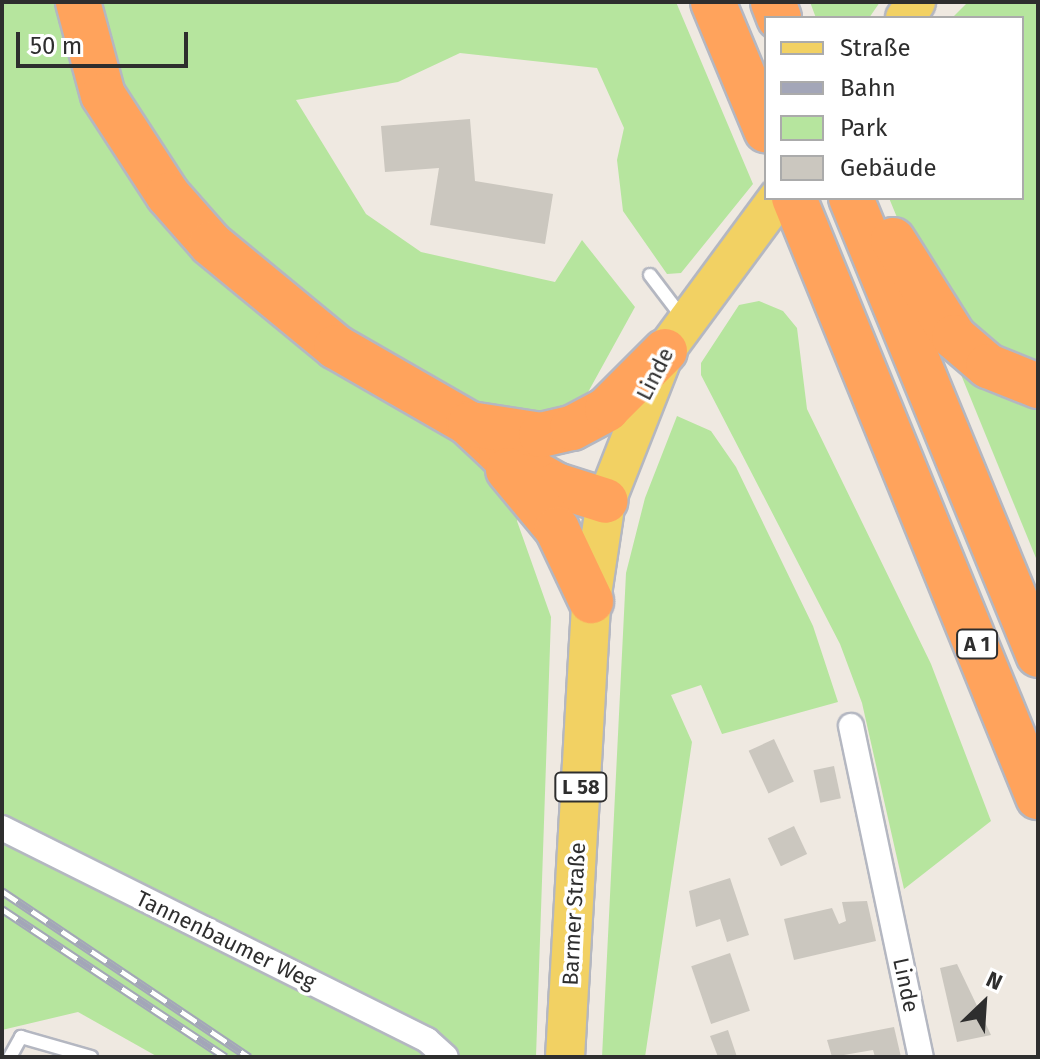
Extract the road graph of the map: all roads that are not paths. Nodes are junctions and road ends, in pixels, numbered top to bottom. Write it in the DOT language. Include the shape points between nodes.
graph roads {
  1 [pos="78,2"];
  2 [pos="713,2"];
  3 [pos="764,125"];
  4 [pos="795,200"];
  5 [pos="852,200"];
  6 [pos="861,200"];
  7 [pos="769,211"];
  8 [pos="650,275"];
  9 [pos="675,336"];
  10 [pos="1038,386"];
  11 [pos="507,444"];
  12 [pos="609,490"];
  13 [pos="592,590"];
  14 [pos="1038,655"];
  15 [pos="851,726"];
  16 [pos="1038,797"];
  17 [pos="2,828"];
  18 [pos="10,1057"];
  19 [pos="91,1057"];
  20 [pos="446,1057"];
  21 [pos="565,1057"];
  22 [pos="921,1057"];
  1 -- 11 [label="highway" via="103,95 168,195 211,244 336,347"];
  2 -- 3 [label="highway"];
  4 -- 16 [label="highway, A 1"];
  5 -- 14 [label="highway, A 1"];
  6 -- 10 [label="highway" via="954,337 988,366"];
  7 -- 9 [label="main road, Linde / L 58"];
  8 -- 9 [label="lane"];
  9 -- 11 [label="highway" via="591,420"];
  9 -- 12 [label="main road, Linde / L 58"];
  11 -- 12 [label="highway"];
  11 -- 13 [label="highway"];
  12 -- 13 [label="main road, Linde / L 58"];
  13 -- 21 [label="main road, Barmer Straße / L 58"];
  15 -- 22 [label="street, Linde"];
  17 -- 20 [label="street, Tannenbaumer Weg" via="427,1040"];
  18 -- 19 [label="lane" via="21,1037"];
}
